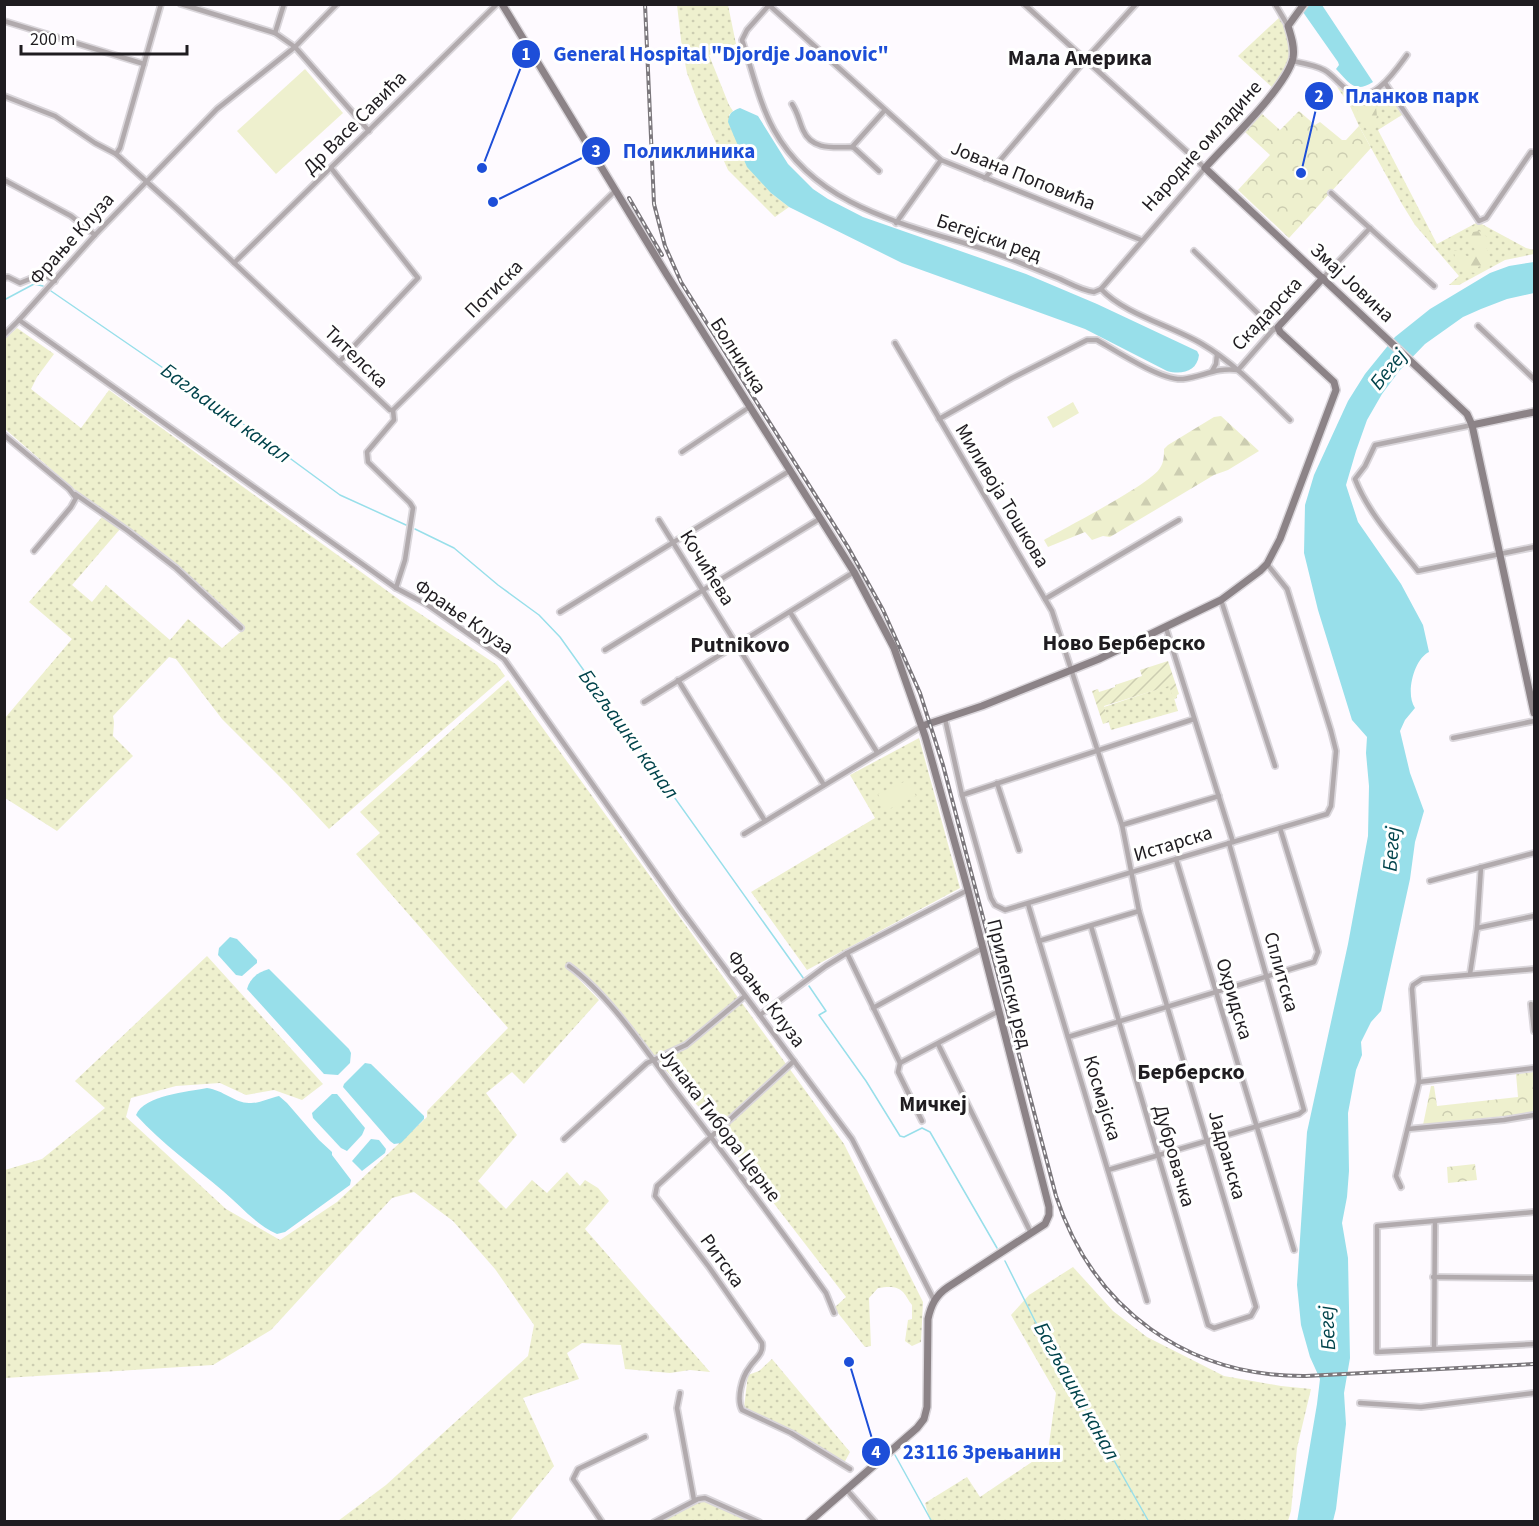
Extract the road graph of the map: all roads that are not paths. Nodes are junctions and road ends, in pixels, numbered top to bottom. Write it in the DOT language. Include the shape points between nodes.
graph roads {
  1 [pos="161,4"];
  2 [pos="181,4"];
  3 [pos="284,4"];
  4 [pos="337,4"];
  5 [pos="497,4"];
  6 [pos="502,4"];
  7 [pos="1024,4"];
  8 [pos="1136,4"];
  9 [pos="1275,4"];
  10 [pos="1305,4"];
  11 [pos="769,5"];
  12 [pos="4,21"];
  13 [pos="1288,26"];
  14 [pos="275,33"];
  15 [pos="295,47"];
  16 [pos="1407,55"];
  17 [pos="1086,59"];
  18 [pos="1292,61"];
  19 [pos="144,64"];
  20 [pos="1385,83"];
  21 [pos="4,96"];
  22 [pos="792,104"];
  23 [pos="885,110"];
  24 [pos="369,130"];
  25 [pos="852,147"];
  26 [pos="1533,153"];
  27 [pos="116,154"];
  28 [pos="941,160"];
  29 [pos="330,168"];
  30 [pos="1205,168"];
  31 [pos="879,171"];
  32 [pos="986,178"];
  33 [pos="4,180"];
  34 [pos="146,181"];
  35 [pos="616,190"];
  36 [pos="1331,193"];
  37 [pos="896,223"];
  38 [pos="1370,228"];
  39 [pos="95,235"];
  40 [pos="1141,240"];
  41 [pos="1194,251"];
  42 [pos="234,263"];
  43 [pos="4,278"];
  44 [pos="1323,278"];
  45 [pos="55,280"];
  46 [pos="1434,286"];
  47 [pos="1101,289"];
  48 [pos="19,320"];
  49 [pos="1478,326"];
  50 [pos="1276,329"];
  51 [pos="4,335"];
  52 [pos="895,343"];
  53 [pos="1217,353"];
  54 [pos="339,362"];
  55 [pos="1212,370"];
  56 [pos="1238,370"];
  57 [pos="1534,379"];
  58 [pos="751,406"];
  59 [pos="393,410"];
  60 [pos="1534,412"];
  61 [pos="939,419"];
  62 [pos="1290,420"];
  63 [pos="1472,425"];
  64 [pos="4,435"];
  65 [pos="682,452"];
  66 [pos="791,470"];
  67 [pos="75,494"];
  68 [pos="821,518"];
  69 [pos="659,520"];
  70 [pos="1179,520"];
  71 [pos="673,542"];
  72 [pos="1534,547"];
  73 [pos="34,551"];
  74 [pos="1500,554"];
  75 [pos="1267,564"];
  76 [pos="854,572"];
  77 [pos="396,588"];
  78 [pos="703,590"];
  79 [pos="1045,599"];
  80 [pos="1221,600"];
  81 [pos="560,612"];
  82 [pos="790,612"];
  83 [pos="241,628"];
  84 [pos="1166,628"];
  85 [pos="737,644"];
  86 [pos="605,650"];
  87 [pos="1070,670"];
  88 [pos="678,680"];
  89 [pos="644,702"];
  90 [pos="1534,713"];
  91 [pos="945,719"];
  92 [pos="1194,719"];
  93 [pos="1534,721"];
  94 [pos="922,726"];
  95 [pos="925,736"];
  96 [pos="1453,738"];
  97 [pos="1097,751"];
  98 [pos="877,752"];
  99 [pos="1275,766"];
  100 [pos="998,783"];
  101 [pos="824,785"];
  102 [pos="962,795"];
  103 [pos="1218,796"];
  104 [pos="765,821"];
  105 [pos="1122,825"];
  106 [pos="1280,828"];
  107 [pos="744,834"];
  108 [pos="1231,843"];
  109 [pos="1019,850"];
  110 [pos="1534,853"];
  111 [pos="1176,859"];
  112 [pos="1481,867"];
  113 [pos="1131,873"];
  114 [pos="1430,881"];
  115 [pos="968,890"];
  116 [pos="1028,904"];
  117 [pos="1139,911"];
  118 [pos="1534,916"];
  119 [pos="1091,926"];
  120 [pos="1477,928"];
  121 [pos="1039,941"];
  122 [pos="983,948"];
  123 [pos="847,954"];
  124 [pos="569,966"];
  125 [pos="1534,969"];
  126 [pos="1470,974"];
  127 [pos="1267,977"];
  128 [pos="1217,992"];
  129 [pos="745,996"];
  130 [pos="1531,1004"];
  131 [pos="1167,1007"];
  132 [pos="873,1008"];
  133 [pos="999,1011"];
  134 [pos="760,1015"];
  135 [pos="1119,1022"];
  136 [pos="1534,1031"];
  137 [pos="1068,1037"];
  138 [pos="938,1044"];
  139 [pos="652,1059"];
  140 [pos="794,1061"];
  141 [pos="900,1063"];
  142 [pos="1534,1068"];
  143 [pos="1419,1082"];
  144 [pos="1534,1115"];
  145 [pos="922,1121"];
  146 [pos="1258,1126"];
  147 [pos="1408,1129"];
  148 [pos="711,1136"];
  149 [pos="564,1139"];
  150 [pos="1207,1141"];
  151 [pos="1158,1155"];
  152 [pos="1108,1170"];
  153 [pos="1401,1187"];
  154 [pos="1534,1212"];
  155 [pos="1435,1221"];
  156 [pos="1031,1233"];
  157 [pos="1294,1250"];
  158 [pos="1433,1277"];
  159 [pos="1534,1278"];
  160 [pos="934,1300"];
  161 [pos="1147,1300"];
  162 [pos="834,1313"];
  163 [pos="1208,1325"];
  164 [pos="1534,1344"];
  165 [pos="1434,1349"];
  166 [pos="680,1393"];
  167 [pos="1534,1394"];
  168 [pos="1360,1403"];
  169 [pos="645,1437"];
  170 [pos="850,1469"];
  171 [pos="846,1489"];
  172 [pos="694,1500"];
  173 [pos="602,1521"];
  174 [pos="654,1521"];
  175 [pos="759,1521"];
  176 [pos="808,1521"];
  177 [pos="876,1521"];
  1 -- 19 [label="street"];
  2 -- 14 [label="street"];
  3 -- 14 [label="street"];
  4 -- 15 [label="street, Фрање Клуза"];
  5 -- 24 [label="street, Др Васе Савића"];
  6 -- 35 [label="street, Болничка"];
  7 -- 17 [label="street"];
  8 -- 17 [label="street"];
  9 -- 13 [label="street"];
  10 -- 13 [label="street"];
  11 -- 23 [label="street, Јована Поповића"];
  11 -- 37 [label="street, Бегејски ред" via="742,40 775,131 800,165 823,185"];
  12 -- 19 [label="street"];
  13 -- 18 [label="street"];
  14 -- 15 [label="street"];
  15 -- 24 [label="street"];
  15 -- 34 [label="street, Фрање Клуза" via="217,109"];
  16 -- 20 [label="street"];
  17 -- 30 [label="street"];
  17 -- 32 [label="street"];
  18 -- 20 [label="street" via="1322,69 1356,95 1369,93"];
  18 -- 30 [label="street, Народне омладине" via="1275,90"];
  19 -- 27 [label="street"];
  20 -- 26 [label="street" via="1479,221 1486,218"];
  21 -- 27 [label="street, Тителска" via="55,116"];
  22 -- 25 [label="street" via="812,142 825,147"];
  23 -- 25 [label="street"];
  23 -- 28 [label="street, Јована Поповића"];
  24 -- 29 [label="street, Др Васе Савића"];
  25 -- 31 [label="street"];
  27 -- 34 [label="street, Тителска"];
  28 -- 32 [label="street, Јована Поповића"];
  28 -- 37 [label="street"];
  29 -- 42 [label="street, Др Васе Савића"];
  29 -- 54 [label="street" via="418,276"];
  30 -- 40 [label="street, Народне омладине"];
  30 -- 44 [label="street, Змај Јовина"];
  32 -- 40 [label="street, Јована Поповића"];
  33 -- 39 [label="street" via="71,216"];
  34 -- 39 [label="street, Фрање Клуза"];
  34 -- 42 [label="street, Тителска"];
  35 -- 58 [label="street, Болничка"];
  35 -- 59 [label="street, Потиска"];
  36 -- 38 [label="street"];
  37 -- 47 [label="street, Бегејски ред" via="1018,262 1090,292"];
  38 -- 44 [label="street, Скадарска"];
  38 -- 46 [label="street"];
  39 -- 45 [label="street, Фрање Клуза"];
  40 -- 47 [label="street, Народне омладине"];
  41 -- 50 [label="street"];
  42 -- 54 [label="street, Тителска"];
  43 -- 45 [label="street" via="20,283 42,274"];
  44 -- 50 [label="street, Скадарска"];
  44 -- 63 [label="street, Змај Јовина" via="1423,370 1467,414"];
  45 -- 48 [label="street, Фрање Клуза"];
  47 -- 53 [label="street, Бегејски ред" via="1113,301"];
  48 -- 51 [label="street"];
  48 -- 77 [label="street, Фрање Клуза"];
  49 -- 57 [label="street"];
  50 -- 56 [label="street, Скадарска"];
  50 -- 75 [label="street" via="1336,385"];
  52 -- 61 [label="street, Миливоја Тошкова"];
  53 -- 55 [label="street"];
  53 -- 56 [label="street, Бегејски ред"];
  54 -- 59 [label="street, Тителска"];
  55 -- 56 [label="street"];
  55 -- 61 [label="street" via="1175,380 1097,340 1087,340"];
  56 -- 62 [label="street, Бегејски ред"];
  58 -- 65 [label="street"];
  58 -- 66 [label="street, Болничка"];
  59 -- 77 [label="street, Тителска" via="394,420 366,458 413,508"];
  60 -- 63 [label="street"];
  61 -- 79 [label="street, Миливоја Тошкова"];
  63 -- 74 [label="street"];
  63 -- 74 [label="street" via="1375,445 1355,479 1381,524 1418,571"];
  64 -- 67 [label="street"];
  66 -- 68 [label="street, Болничка"];
  66 -- 71 [label="street"];
  67 -- 73 [label="street" via="75,503"];
  67 -- 83 [label="street" via="176,568"];
  68 -- 76 [label="street, Болничка"];
  68 -- 78 [label="street"];
  69 -- 71 [label="street, Кочићева"];
  70 -- 79 [label="street"];
  71 -- 78 [label="street, Кочићева"];
  71 -- 81 [label="street"];
  72 -- 74 [label="street"];
  74 -- 90 [label="street"];
  75 -- 80 [label="street"];
  75 -- 106 [label="street, Истарска" via="1287,589 1335,748 1327,814"];
  76 -- 82 [label="street"];
  76 -- 94 [label="street, Болничка" via="898,657"];
  77 -- 129 [label="street, Фрање Клуза" via="426,604 504,659"];
  78 -- 85 [label="street, Кочићева"];
  78 -- 86 [label="street"];
  79 -- 87 [label="street, Миливоја Тошкова"];
  80 -- 84 [label="street"];
  80 -- 99 [label="street"];
  82 -- 85 [label="street"];
  82 -- 98 [label="street"];
  84 -- 87 [label="street"];
  84 -- 92 [label="street, Сплитска"];
  85 -- 88 [label="street"];
  85 -- 101 [label="street, Кочићева"];
  87 -- 91 [label="street"];
  87 -- 97 [label="street, Миливоја Тошкова"];
  88 -- 89 [label="street"];
  88 -- 104 [label="street"];
  91 -- 94 [label="street"];
  91 -- 102 [label="street"];
  92 -- 97 [label="street"];
  92 -- 103 [label="street, Сплитска"];
  93 -- 96 [label="street"];
  94 -- 95 [label="street, Болничка"];
  94 -- 98 [label="street"];
  95 -- 115 [label="street, Прилепски ред"];
  97 -- 100 [label="street"];
  97 -- 105 [label="street, Јадранска"];
  98 -- 101 [label="street"];
  100 -- 102 [label="street"];
  100 -- 109 [label="street"];
  101 -- 104 [label="street"];
  102 -- 116 [label="street, Истарска" via="993,901 1005,910"];
  103 -- 105 [label="street"];
  103 -- 108 [label="street, Сплитска"];
  104 -- 107 [label="street"];
  105 -- 113 [label="street, Јадранска"];
  106 -- 108 [label="street, Истарска"];
  106 -- 127 [label="street" via="1318,952 1312,963"];
  108 -- 111 [label="street, Истарска"];
  108 -- 127 [label="street, Сплитска"];
  110 -- 112 [label="street"];
  111 -- 113 [label="street, Истарска"];
  111 -- 128 [label="street, Охридска"];
  112 -- 114 [label="street"];
  112 -- 120 [label="street"];
  113 -- 116 [label="street, Истарска"];
  113 -- 117 [label="street, Јадранска"];
  115 -- 122 [label="street, Прилепски ред"];
  115 -- 123 [label="street"];
  116 -- 121 [label="street, Космајска"];
  117 -- 119 [label="street"];
  117 -- 131 [label="street, Јадранска"];
  118 -- 120 [label="street"];
  119 -- 121 [label="street"];
  119 -- 135 [label="street, Дубровачка"];
  120 -- 126 [label="street"];
  121 -- 137 [label="street, Космајска"];
  122 -- 132 [label="street"];
  122 -- 133 [label="street, Прилепски ред"];
  123 -- 132 [label="street"];
  123 -- 134 [label="street"];
  124 -- 139 [label="street, Јунака Тибора Церне" via="605,1001"];
  125 -- 126 [label="street"];
  126 -- 143 [label="street" via="1422,979 1412,989"];
  127 -- 128 [label="street"];
  127 -- 146 [label="street, Сплитска" via="1305,1108 1299,1114"];
  128 -- 131 [label="street"];
  128 -- 146 [label="street, Охридска"];
  129 -- 134 [label="street, Фрање Клуза"];
  129 -- 139 [label="street" via="686,1045"];
  130 -- 136 [label="street"];
  131 -- 135 [label="street"];
  131 -- 150 [label="street, Јадранска"];
  132 -- 141 [label="street"];
  133 -- 138 [label="street"];
  133 -- 156 [label="street, Прилепски ред" via="1049,1210 1047,1221"];
  134 -- 140 [label="street, Фрање Клуза"];
  135 -- 137 [label="street"];
  135 -- 151 [label="street, Дубровачка"];
  137 -- 152 [label="street, Космајска"];
  138 -- 141 [label="street"];
  138 -- 156 [label="street"];
  139 -- 148 [label="street, Јунака Тибора Церне"];
  139 -- 149 [label="street"];
  140 -- 148 [label="street, Ритска"];
  140 -- 160 [label="street, Фрање Клуза" via="852,1139"];
  141 -- 145 [label="street" via="898,1072"];
  142 -- 143 [label="street"];
  143 -- 147 [label="street"];
  144 -- 147 [label="street"];
  146 -- 150 [label="street"];
  146 -- 157 [label="street, Охридска"];
  147 -- 153 [label="street" via="1396,1176"];
  148 -- 162 [label="street, Јунака Тибора Церне" via="826,1293"];
  148 -- 170 [label="street, Ритска" via="657,1186 655,1196 762,1344 745,1376 740,1405"];
  150 -- 151 [label="street"];
  150 -- 163 [label="street, Јадранска" via="1256,1307 1251,1317 1214,1328"];
  151 -- 152 [label="street"];
  151 -- 163 [label="street, Дубровачка"];
  152 -- 161 [label="street, Космајска"];
  154 -- 155 [label="street"];
  155 -- 158 [label="street"];
  155 -- 165 [label="street" via="1377,1226 1377,1352"];
  156 -- 160 [label="street, Прилепски ред"];
  158 -- 159 [label="street"];
  158 -- 165 [label="street"];
  160 -- 171 [label="street" via="928,1319 926,1415 919,1426"];
  164 -- 165 [label="street"];
  166 -- 172 [label="street" via="677,1408"];
  167 -- 168 [label="street" via="1421,1407"];
  169 -- 173 [label="street" via="574,1474 573,1479"];
  171 -- 176 [label="street"];
  171 -- 177 [label="street"];
  172 -- 174 [label="street"];
  172 -- 175 [label="street" via="710,1499"];
}
